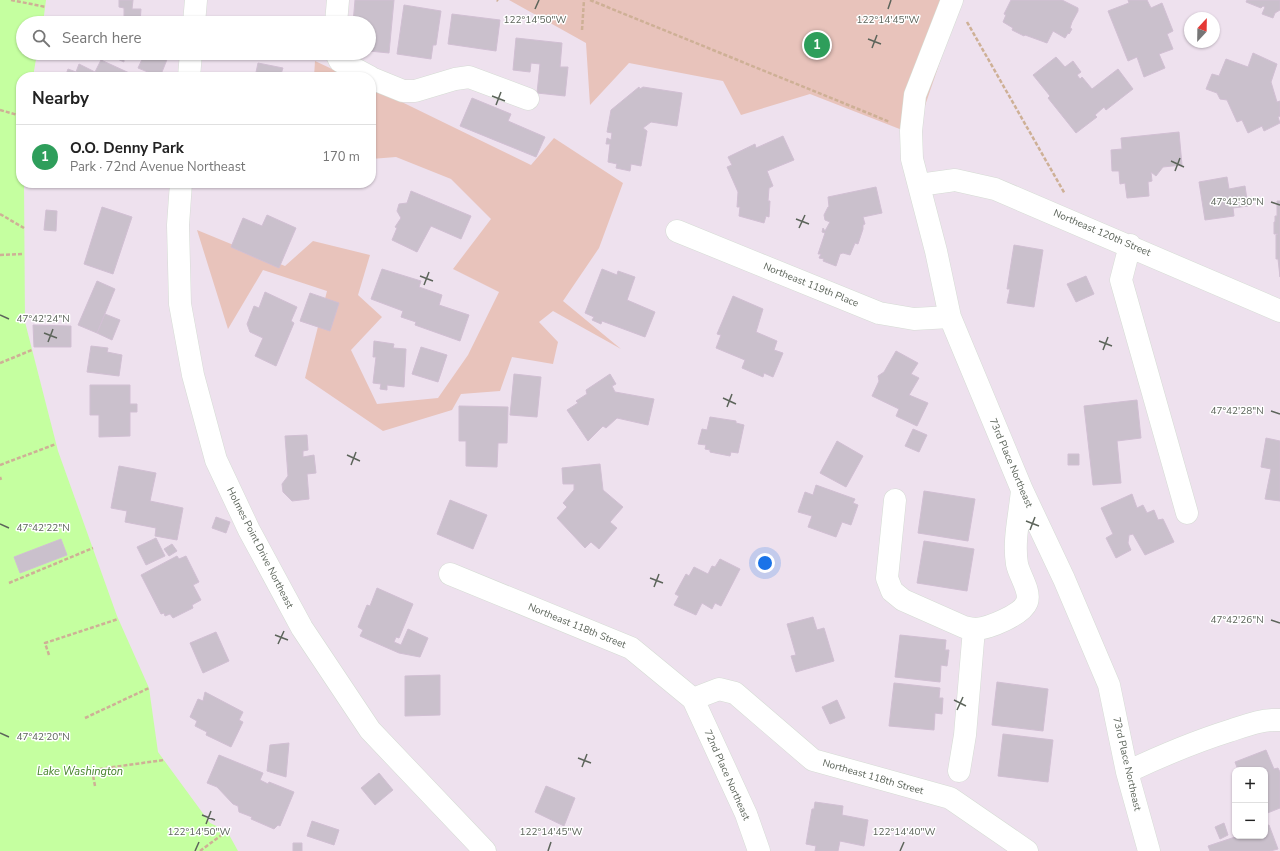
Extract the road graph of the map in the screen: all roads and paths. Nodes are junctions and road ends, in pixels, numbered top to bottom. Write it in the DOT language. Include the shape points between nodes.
graph roads {
  1 [pos="11,0"];
  2 [pos="196,0"];
  3 [pos="338,0"];
  4 [pos="584,0"];
  5 [pos="590,0"];
  6 [pos="46,7"];
  7 [pos="958,7"];
  8 [pos="195,16"];
  9 [pos="337,16"];
  10 [pos="582,30"];
  11 [pos="190,60"];
  12 [pos="340,60"];
  13 [pos="189,72"];
  14 [pos="361,72"];
  15 [pos="376,80"];
  16 [pos="528,99"];
  17 [pos="0,110"];
  18 [pos="16,115"];
  19 [pos="911,131"];
  20 [pos="919,186"];
  21 [pos="181,188"];
  22 [pos="1065,194"];
  23 [pos="0,214"];
  24 [pos="24,228"];
  25 [pos="677,231"];
  26 [pos="1130,245"];
  27 [pos="24,254"];
  28 [pos="0,255"];
  29 [pos="1280,311"];
  30 [pos="950,317"];
  31 [pos="32,350"];
  32 [pos="0,364"];
  33 [pos="56,444"];
  34 [pos="0,465"];
  35 [pos="1022,490"];
  36 [pos="896,500"];
  37 [pos="1187,513"];
  38 [pos="93,548"];
  39 [pos="450,574"];
  40 [pos="9,583"];
  41 [pos="118,619"];
  42 [pos="974,629"];
  43 [pos="49,655"];
  44 [pos="148,688"];
  45 [pos="693,699"];
  46 [pos="84,718"];
  47 [pos="1280,720"];
  48 [pos="164,760"];
  49 [pos="959,771"];
  50 [pos="1127,772"];
  51 [pos="95,786"];
  52 [pos="227,831"];
  53 [pos="200,851"];
  54 [pos="485,851"];
  55 [pos="759,851"];
  56 [pos="1027,851"];
  57 [pos="1149,851"];
  1 -- 6 [label="path"];
  2 -- 8 [label="street"];
  3 -- 9 [label="street"];
  4 -- 10 [label="path"];
  5 -- 19 [label="path"];
  7 -- 19 [label="street, 73rd Place Northeast" via="915,95"];
  7 -- 22 [label="path"];
  11 -- 13 [label="street"];
  12 -- 14 [label="street"];
  15 -- 16 [label="street" via="403,91 415,91 469,77"];
  17 -- 18 [label="path"];
  19 -- 20 [label="street, 73rd Place Northeast" via="912,159"];
  20 -- 26 [label="street, Northeast 120th Street" via="955,180 995,189"];
  20 -- 30 [label="street, 73rd Place Northeast"];
  21 -- 54 [label="street, Holmes Point Drive Northeast" via="178,225 180,304 193,375 216,460 249,530 302,628 370,730"];
  23 -- 24 [label="path"];
  25 -- 30 [label="street, Northeast 119th Place" via="879,313 914,319"];
  26 -- 29 [label="street, Northeast 120th Street"];
  26 -- 37 [label="street" via="1121,280"];
  27 -- 28 [label="path"];
  30 -- 35 [label="street, 73rd Place Northeast"];
  31 -- 32 [label="path"];
  33 -- 34 [label="path"];
  35 -- 42 [label="street" via="1016,533 1016,556 1027,593 1027,602 1008,618 991,626"];
  35 -- 50 [label="street, 73rd Place Northeast" via="1064,579 1109,685"];
  36 -- 42 [label="street" via="888,578 892,591 903,600"];
  38 -- 40 [label="path"];
  39 -- 45 [label="street, Northeast 118th Street" via="631,648"];
  41 -- 43 [label="path" via="45,643"];
  42 -- 49 [label="street" via="965,735"];
  44 -- 46 [label="path"];
  45 -- 55 [label="street, 72nd Place Northeast" via="746,814"];
  45 -- 56 [label="street, Northeast 118th Street" via="719,689 735,693 813,760 950,798"];
  47 -- 50 [label="street" via="1266,719 1204,739"];
  48 -- 51 [label="path" via="92,770"];
  50 -- 57 [label="street, 73rd Place Northeast"];
  52 -- 53 [label="path"];
}
